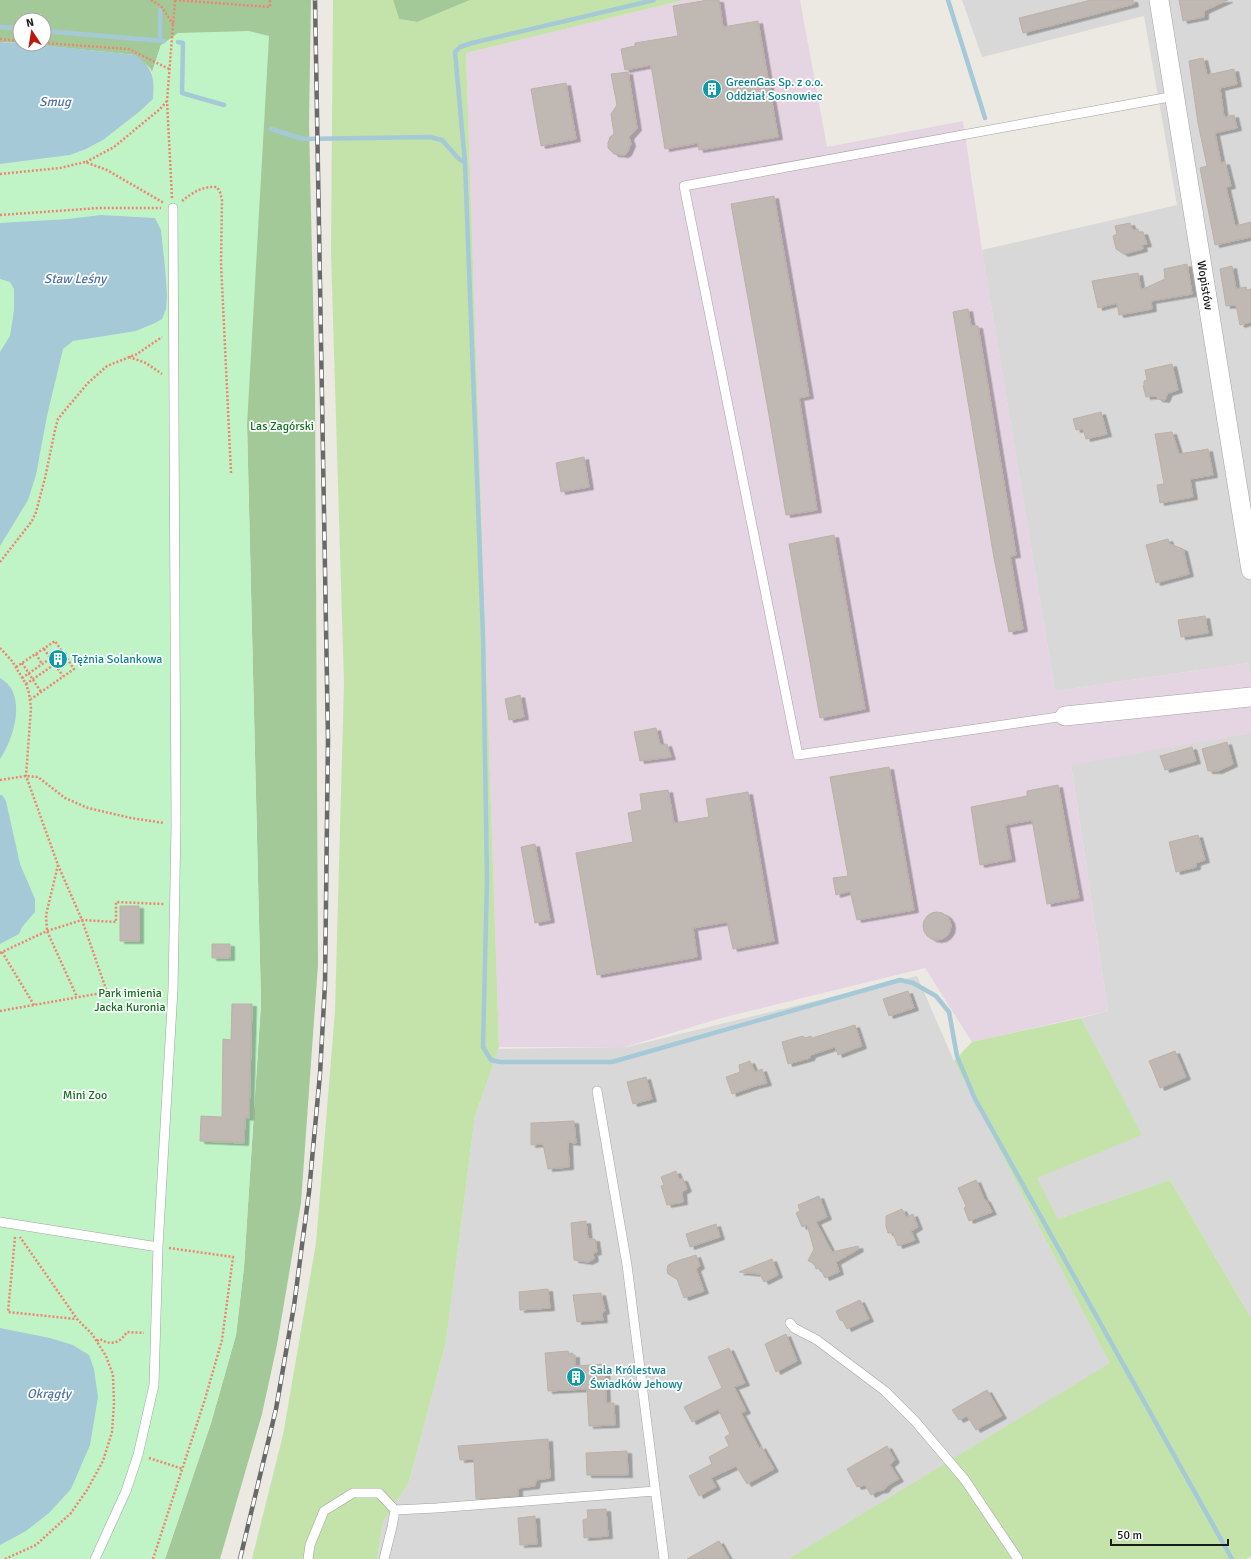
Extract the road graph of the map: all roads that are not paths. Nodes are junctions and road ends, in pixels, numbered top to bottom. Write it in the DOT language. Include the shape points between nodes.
graph roads {
  1 [pos="1159,0"];
  2 [pos="1175,96"];
  3 [pos="173,208"];
  4 [pos="1251,570"];
  5 [pos="1251,697"];
  6 [pos="1065,716"];
  7 [pos="597,1091"];
  8 [pos="0,1222"];
  9 [pos="158,1247"];
  10 [pos="790,1323"];
  11 [pos="654,1491"];
  12 [pos="395,1510"];
  13 [pos="95,1559"];
  14 [pos="308,1559"];
  15 [pos="384,1559"];
  16 [pos="664,1559"];
  17 [pos="1018,1559"];
  1 -- 2 [label="street, Wopistów"];
  2 -- 4 [label="street, Wopistów"];
  2 -- 6 [label="lane" via="684,186 798,755"];
  3 -- 9 [label="lane" via="176,825 173,989"];
  5 -- 6 [label="street"];
  7 -- 11 [label="lane" via="627,1265"];
  8 -- 9 [label="lane"];
  9 -- 13 [label="lane" via="154,1385 138,1455 126,1491"];
  10 -- 17 [label="lane" via="885,1391 915,1421 965,1480"];
  11 -- 12 [label="lane"];
  11 -- 16 [label="lane"];
  12 -- 14 [label="lane" via="379,1493 352,1493 324,1511 310,1545"];
  12 -- 15 [label="lane"];
}
